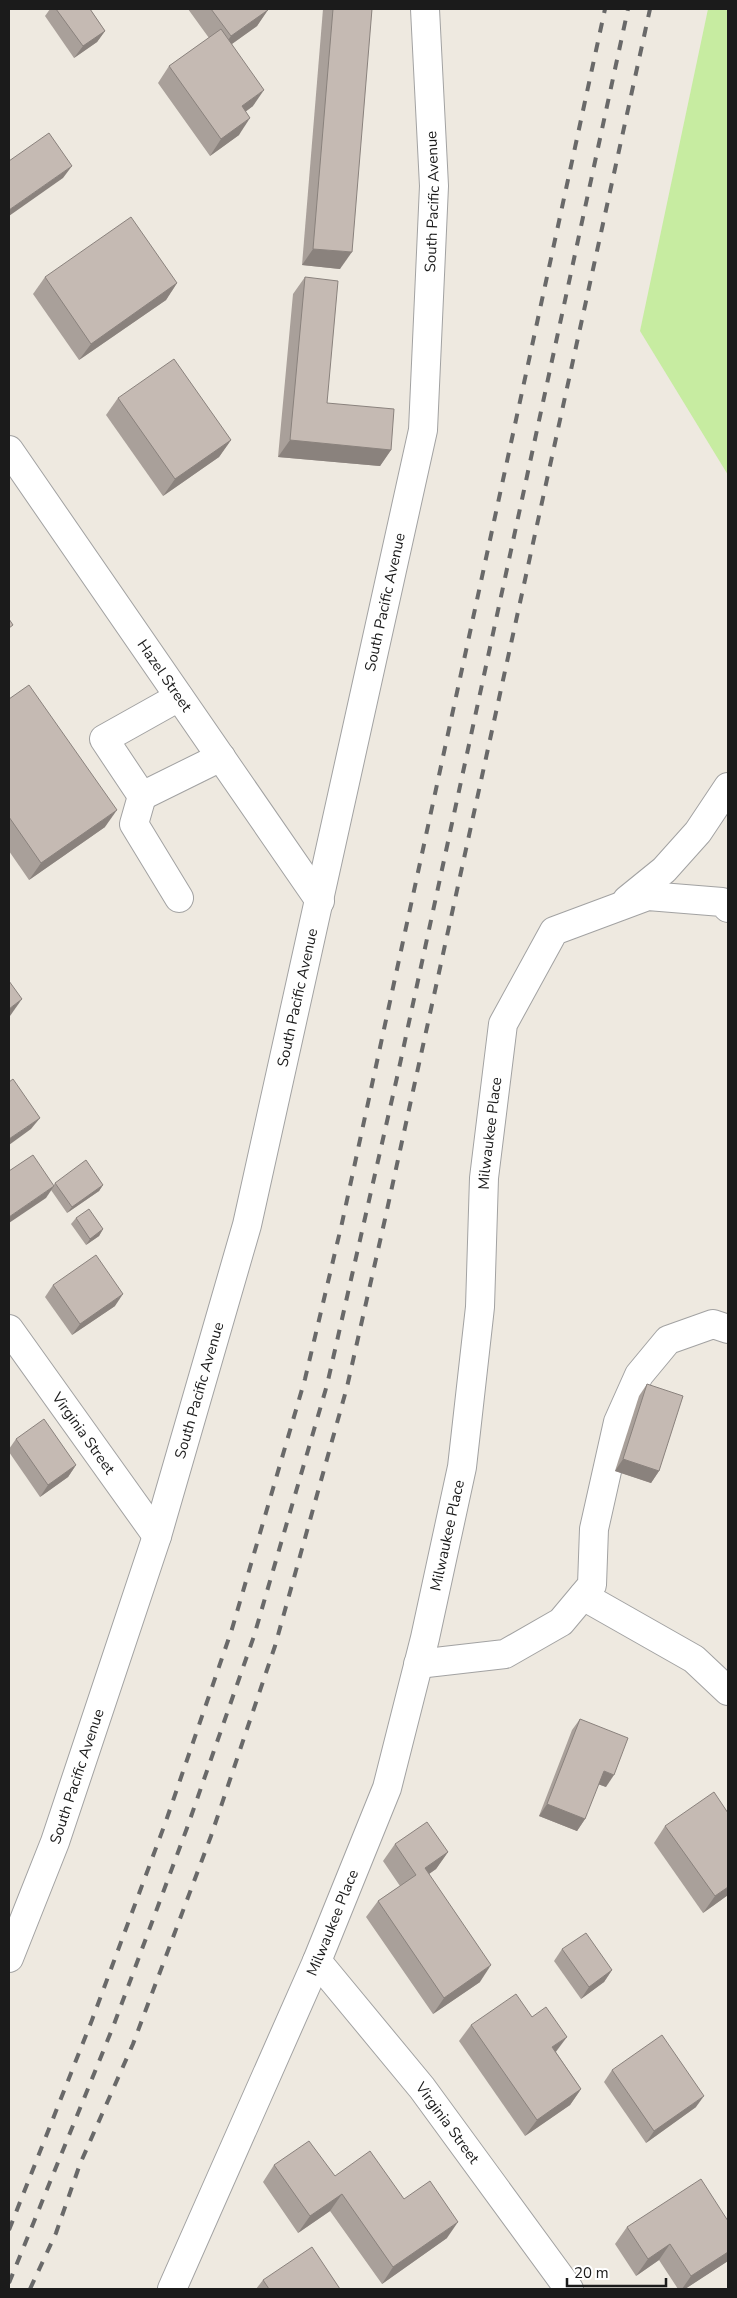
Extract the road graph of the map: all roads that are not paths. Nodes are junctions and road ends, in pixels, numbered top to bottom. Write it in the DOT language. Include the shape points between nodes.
graph roads {
  1 [pos="423,11"];
  2 [pos="9,450"];
  3 [pos="179,697"];
  4 [pos="220,757"];
  5 [pos="728,787"];
  6 [pos="142,796"];
  7 [pos="179,898"];
  8 [pos="320,902"];
  9 [pos="618,907"];
  10 [pos="728,908"];
  11 [pos="9,1329"];
  12 [pos="728,1329"];
  13 [pos="157,1536"];
  14 [pos="583,1596"];
  15 [pos="418,1664"];
  16 [pos="728,1690"];
  17 [pos="10,1951"];
  18 [pos="317,1961"];
  19 [pos="172,2289"];
  20 [pos="569,2289"];
  1 -- 8 [label="street, South Pacific Avenue" via="434,186 423,430"];
  2 -- 3 [label="street, Hazel Street"];
  3 -- 4 [label="street, Hazel Street"];
  3 -- 6 [label="street" via="104,739"];
  4 -- 6 [label="street"];
  4 -- 8 [label="street, Hazel Street"];
  5 -- 9 [label="street" via="698,832 664,870"];
  6 -- 7 [label="street" via="134,824"];
  8 -- 13 [label="street, South Pacific Avenue" via="247,1225"];
  9 -- 10 [label="street, Milwaukee Place" via="648,896 722,902"];
  9 -- 15 [label="street, Milwaukee Place" via="554,931 503,1024 484,1178 480,1307 462,1467"];
  11 -- 13 [label="street, Virginia Street"];
  12 -- 14 [label="street" via="713,1324 668,1340 639,1375 618,1422 594,1528 592,1586"];
  13 -- 17 [label="street, South Pacific Avenue" via="55,1842"];
  14 -- 15 [label="street" via="561,1622 505,1654"];
  14 -- 16 [label="street" via="694,1659"];
  15 -- 18 [label="street, Milwaukee Place" via="387,1788"];
  18 -- 19 [label="street, Milwaukee Place"];
  18 -- 20 [label="street, Virginia Street" via="422,2088"];
}
